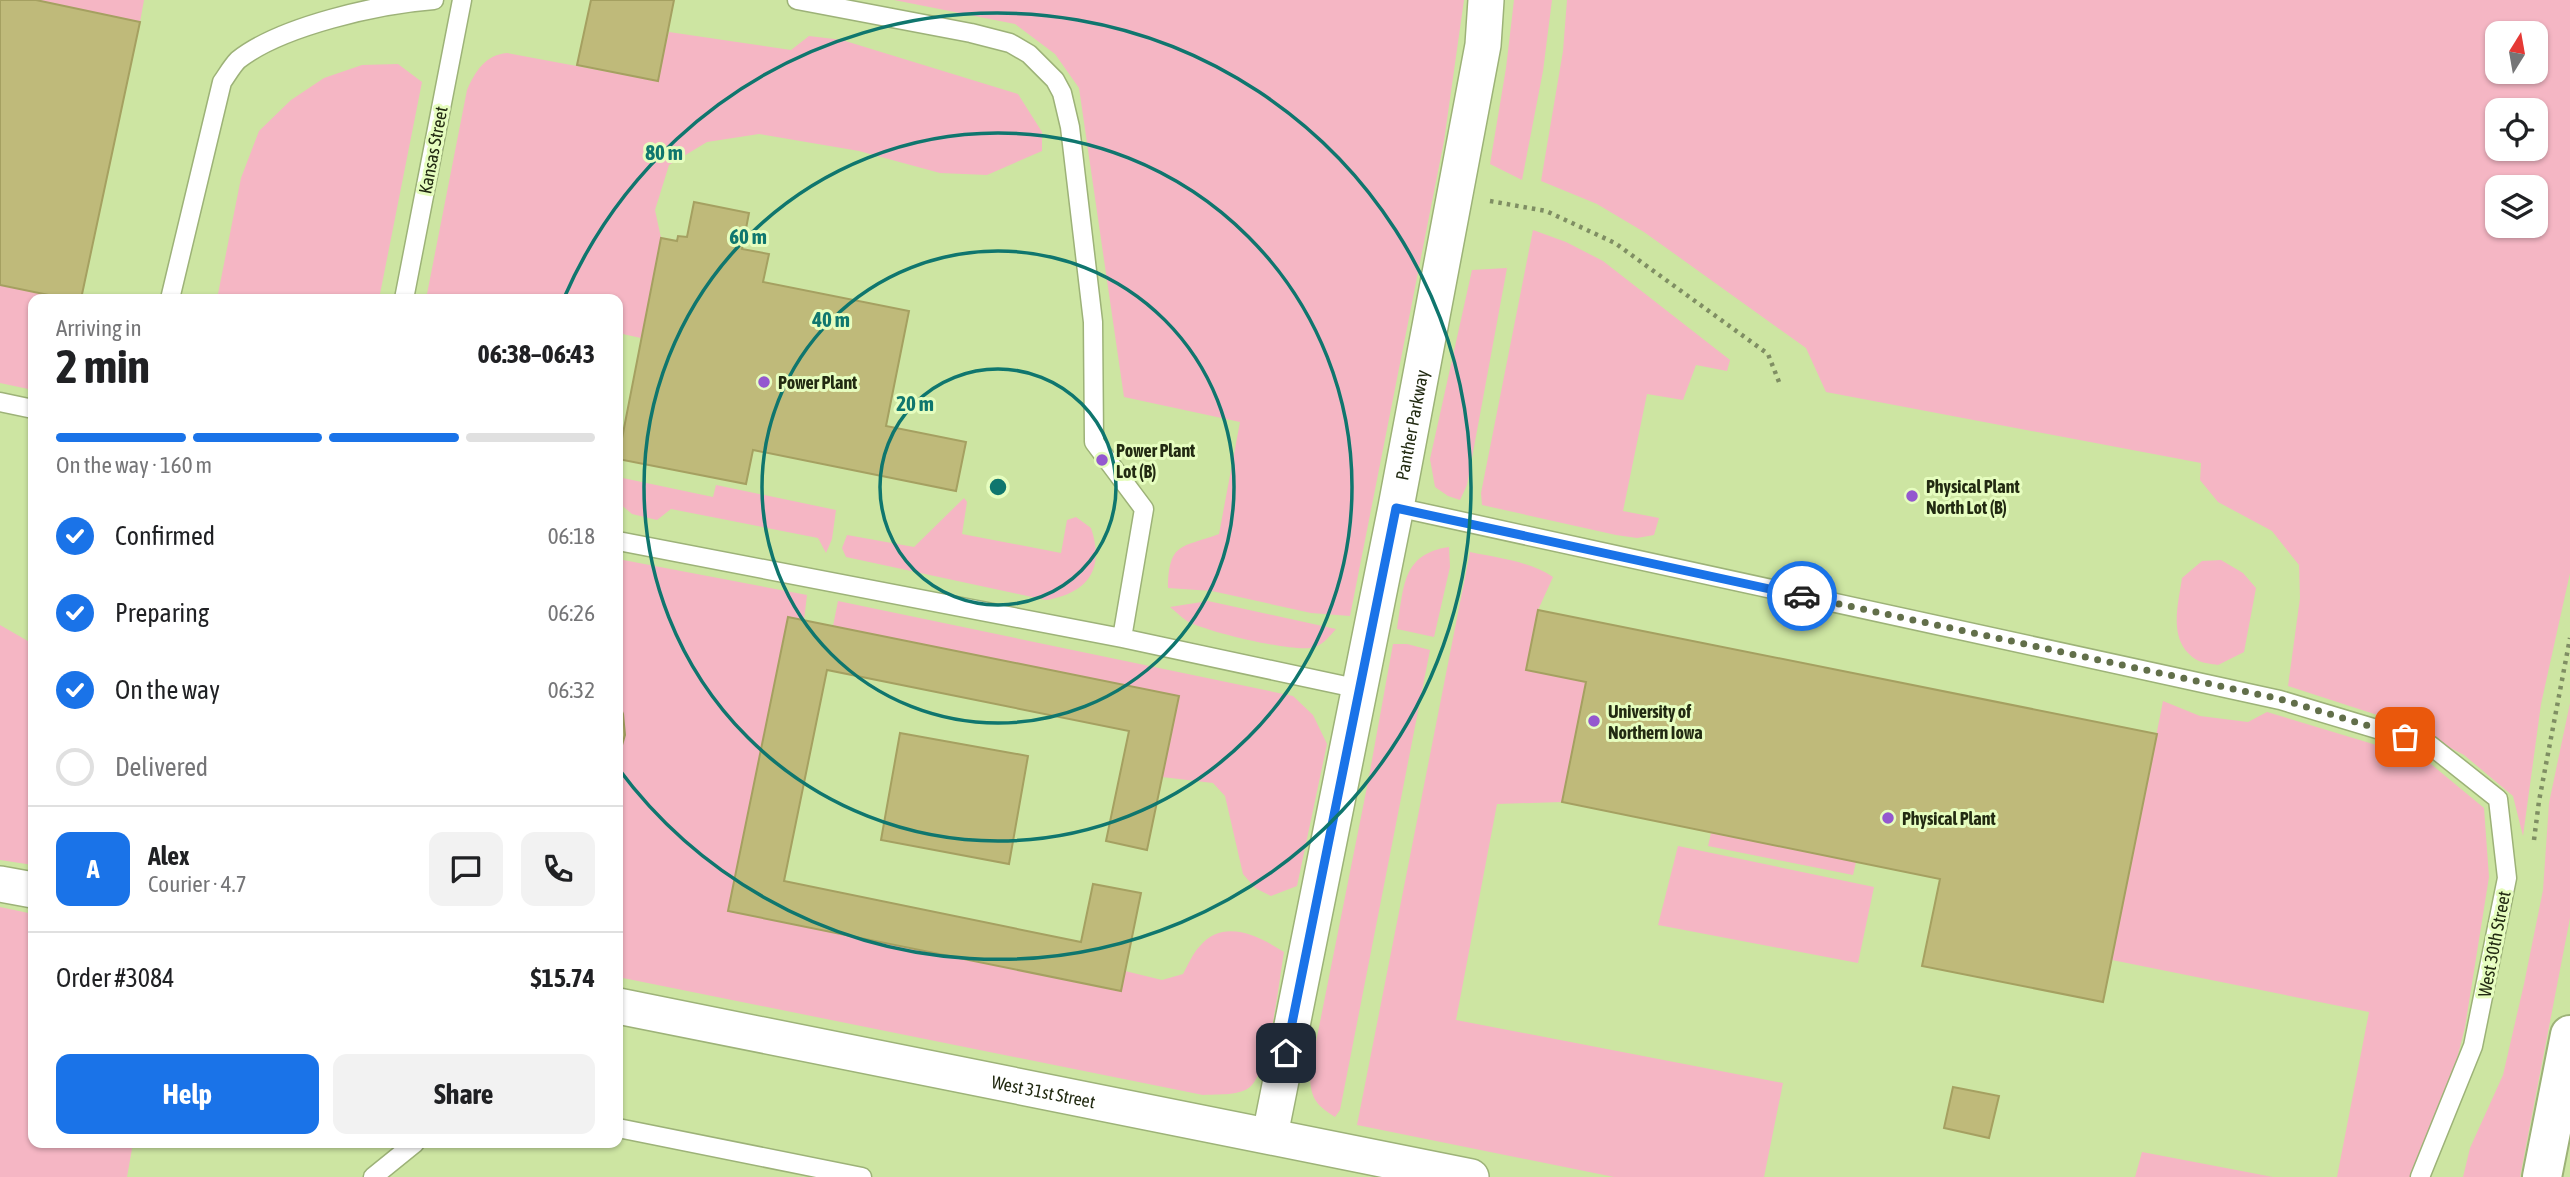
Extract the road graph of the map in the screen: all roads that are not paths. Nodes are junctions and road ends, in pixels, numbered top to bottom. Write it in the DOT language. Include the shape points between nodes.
graph roads {
  1 [pos="433,0"];
  2 [pos="462,0"];
  3 [pos="797,0"];
  4 [pos="1486,0"];
  5 [pos="171,294"];
  6 [pos="405,294"];
  7 [pos="0,402"];
  8 [pos="28,408"];
  9 [pos="1396,508"];
  10 [pos="623,542"];
  11 [pos="1122,638"];
  12 [pos="1360,689"];
  13 [pos="0,884"];
  14 [pos="28,889"];
  15 [pos="623,1007"];
  16 [pos="2570,1035"];
  17 [pos="623,1129"];
  18 [pos="1270,1135"];
  19 [pos="409,1148"];
  20 [pos="373,1177"];
  21 [pos="862,1177"];
  22 [pos="1471,1177"];
  23 [pos="2420,1177"];
  24 [pos="2542,1177"];
  1 -- 5 [label="lane" via="396,3 318,23 261,46 236,62 222,82"];
  2 -- 6 [label="lane, Kansas Street"];
  3 -- 11 [label="lane" via="1010,43 1045,67 1062,93 1093,321 1094,442 1144,509"];
  4 -- 9 [label="street, Panther Parkway" via="1483,45"];
  7 -- 8 [label="lane"];
  9 -- 12 [label="street, Panther Parkway"];
  9 -- 23 [label="lane, West 30th Street" via="2280,699 2430,744 2498,799 2507,878 2473,1046"];
  10 -- 11 [label="lane"];
  11 -- 12 [label="lane"];
  12 -- 18 [label="street, Panther Parkway"];
  13 -- 14 [label="street"];
  15 -- 18 [label="street, West 31st Street"];
  16 -- 24 [label="main road"];
  17 -- 21 [label="lane"];
  18 -- 22 [label="street, West 31st Street"];
  19 -- 20 [label="lane"];
}
